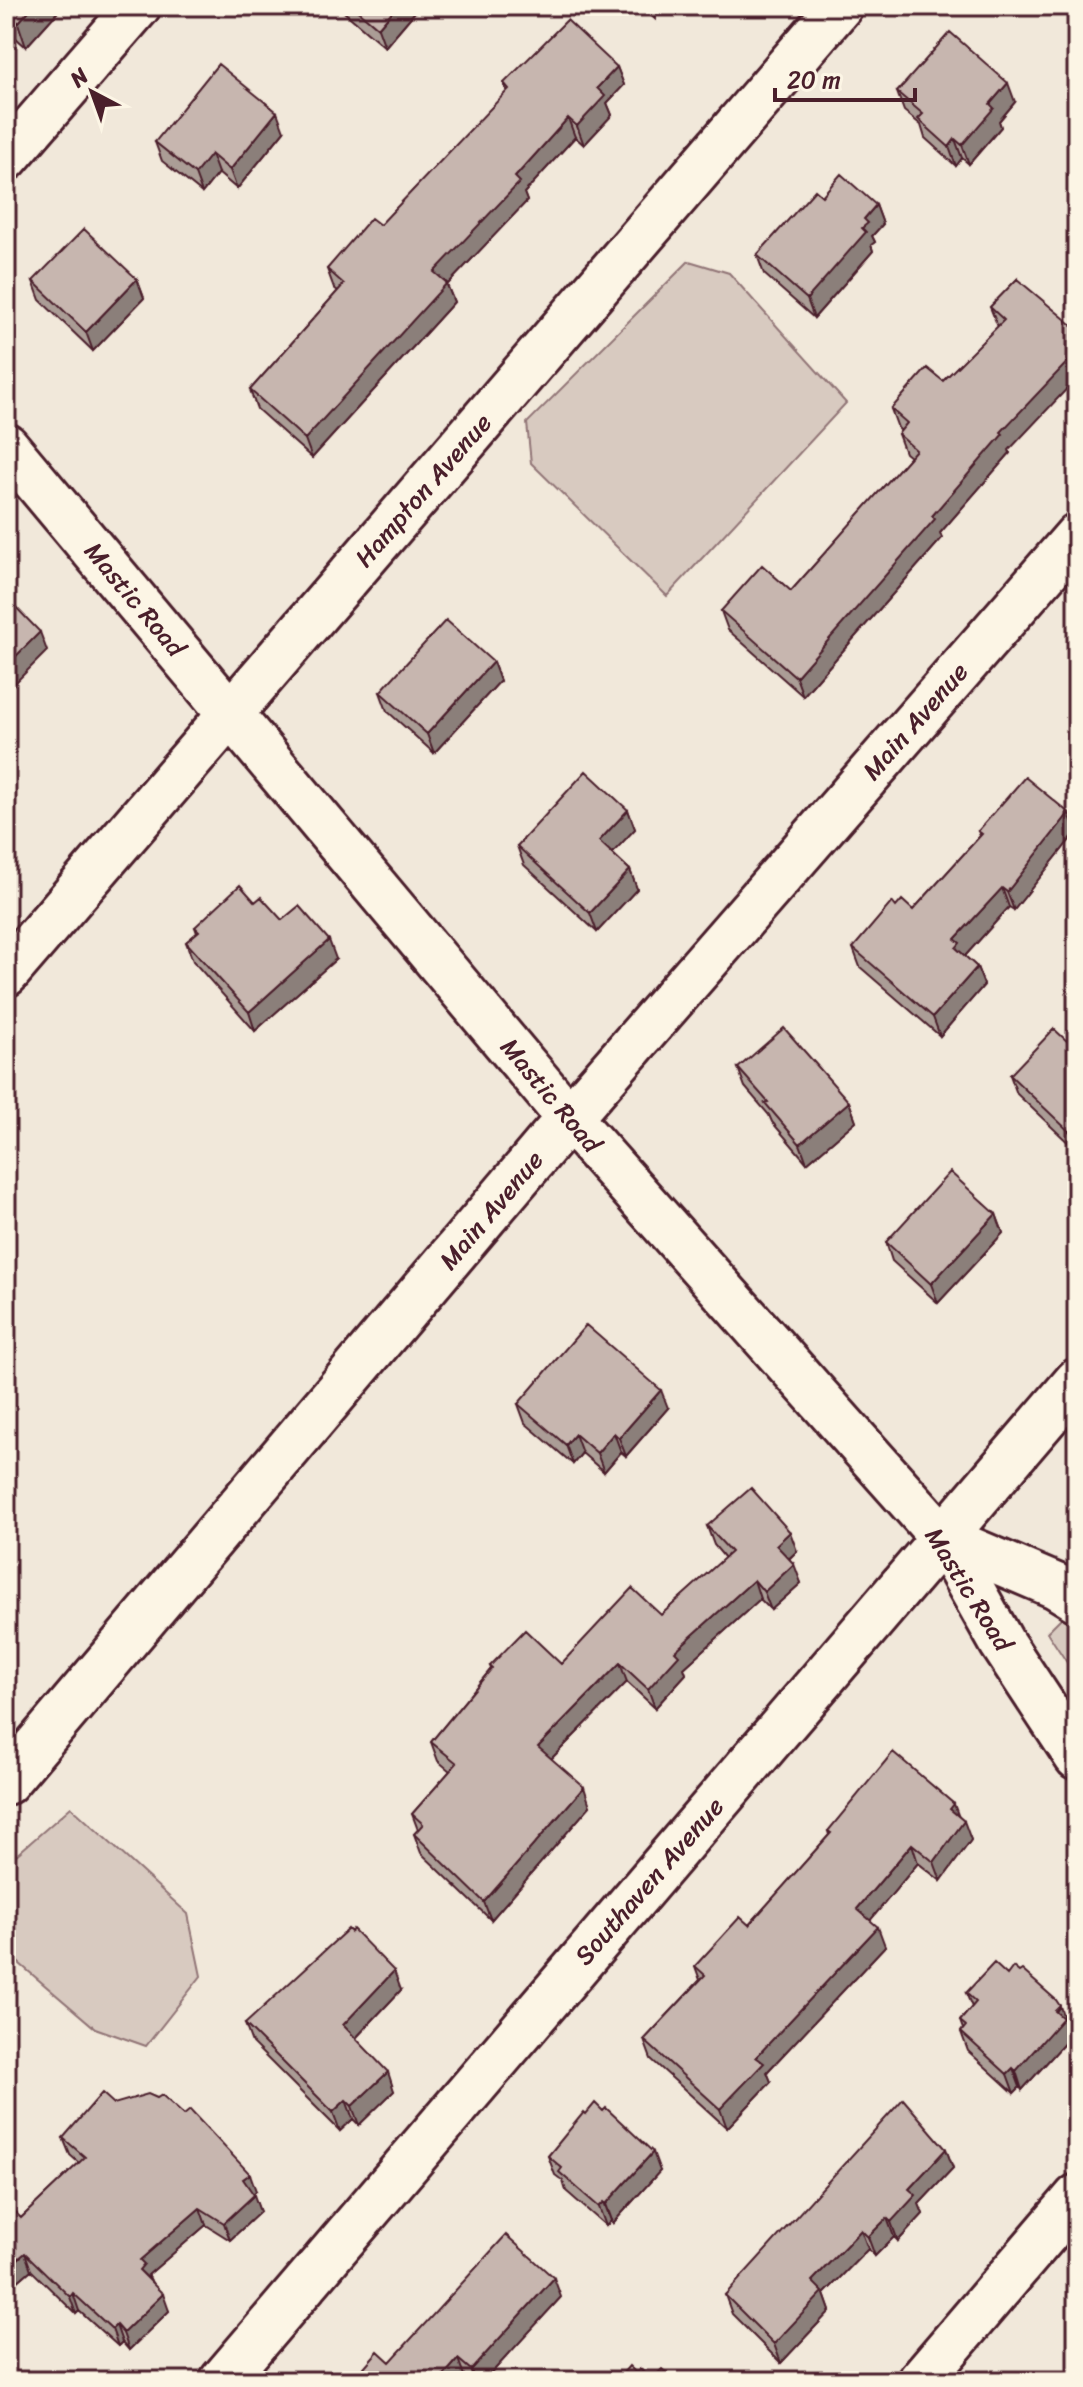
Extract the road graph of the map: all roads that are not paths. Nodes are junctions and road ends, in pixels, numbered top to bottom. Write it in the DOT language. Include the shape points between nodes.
graph roads {
  1 [pos="138,6"];
  2 [pos="840,6"];
  3 [pos="6,158"];
  4 [pos="6,446"];
  5 [pos="1077,536"];
  6 [pos="231,713"];
  7 [pos="6,974"];
  8 [pos="569,1118"];
  9 [pos="1077,1381"];
  10 [pos="943,1538"];
  11 [pos="1077,1599"];
  12 [pos="1077,1757"];
  13 [pos="6,1782"];
  14 [pos="1077,2197"];
  15 [pos="222,2381"];
  16 [pos="920,2381"];
  1 -- 3 [label="street"];
  2 -- 6 [label="street, Hampton Avenue"];
  4 -- 6 [label="street, Mastic Road"];
  5 -- 8 [label="street, Main Avenue"];
  6 -- 7 [label="street, Hampton Avenue"];
  6 -- 8 [label="street, Mastic Road"];
  8 -- 10 [label="street, Mastic Road"];
  8 -- 13 [label="street, Main Avenue"];
  9 -- 10 [label="street, Southaven Avenue"];
  10 -- 11 [label="street"];
  10 -- 12 [label="street, Mastic Road" via="1002,1643"];
  10 -- 15 [label="street, Southaven Avenue"];
  14 -- 16 [label="street"];
}
